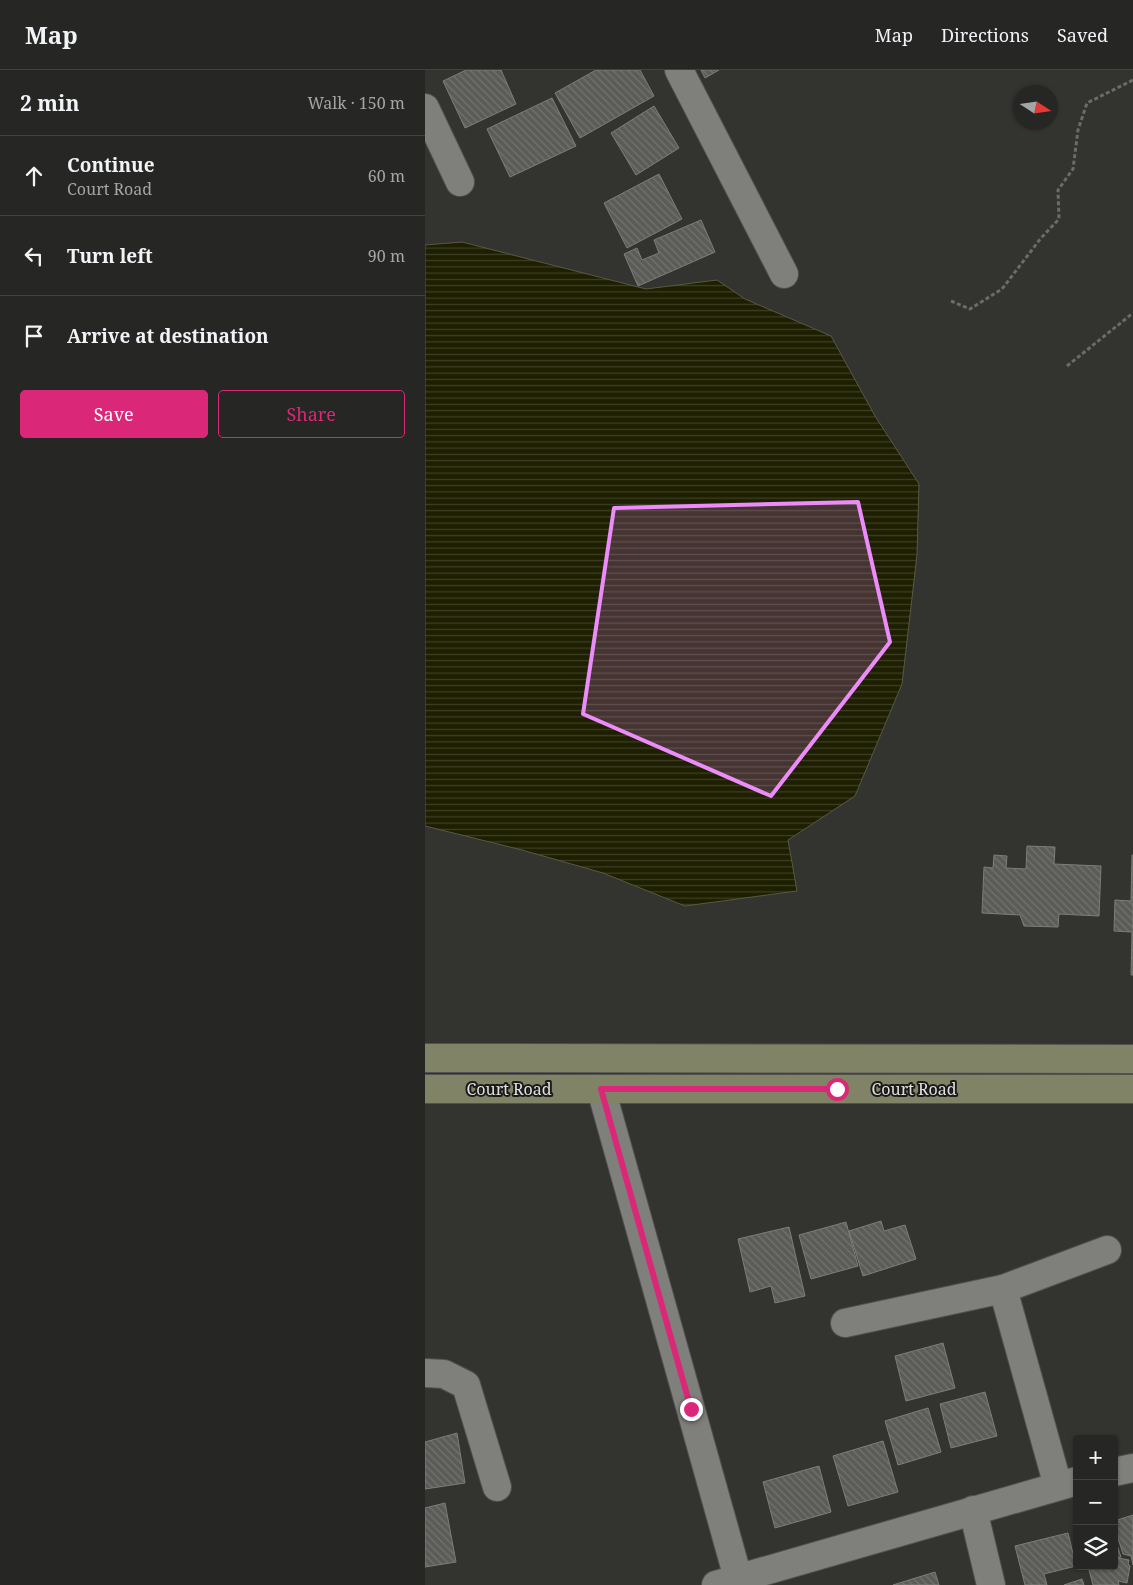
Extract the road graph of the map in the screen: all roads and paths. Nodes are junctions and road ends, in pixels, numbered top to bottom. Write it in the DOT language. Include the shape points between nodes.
graph roads {
  1 [pos="679,70"];
  2 [pos="1133,80"];
  3 [pos="425,108"];
  4 [pos="460,182"];
  5 [pos="784,274"];
  6 [pos="951,301"];
  7 [pos="1133,313"];
  8 [pos="1067,366"];
  9 [pos="425,1058"];
  10 [pos="1133,1059"];
  11 [pos="425,1089"];
  12 [pos="601,1089"];
  13 [pos="1133,1089"];
  14 [pos="1107,1250"];
  15 [pos="1003,1289"];
  16 [pos="845,1323"];
  17 [pos="425,1373"];
  18 [pos="1133,1468"];
  19 [pos="1118,1471"];
  20 [pos="1067,1484"];
  21 [pos="497,1487"];
  22 [pos="973,1510"];
  23 [pos="732,1583"];
  24 [pos="991,1585"];
  1 -- 5 [label="street"];
  2 -- 6 [label="path" via="1087,103 1078,130 1073,169 1059,190 1059,219 1002,289 970,308"];
  3 -- 4 [label="street"];
  7 -- 8 [label="path"];
  9 -- 10 [label="main road, Court Road"];
  11 -- 12 [label="main road, Court Road"];
  12 -- 13 [label="main road, Court Road"];
  12 -- 23 [label="street"];
  14 -- 15 [label="street"];
  15 -- 16 [label="street"];
  15 -- 20 [label="street"];
  17 -- 21 [label="street" via="444,1374 466,1385"];
  18 -- 19 [label="street"];
  20 -- 22 [label="street"];
  22 -- 23 [label="street"];
  22 -- 24 [label="street"];
}
